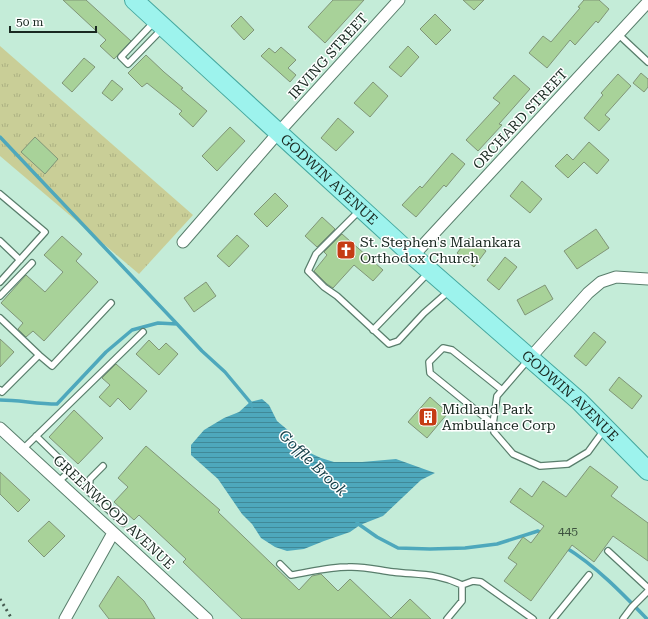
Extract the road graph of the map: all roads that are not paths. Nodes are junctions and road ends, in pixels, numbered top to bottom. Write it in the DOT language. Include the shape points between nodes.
graph roads {
  1 [pos="134,0"];
  2 [pos="399,0"];
  3 [pos="648,2"];
  4 [pos="160,24"];
  5 [pos="618,34"];
  6 [pos="648,62"];
  7 [pos="278,133"];
  8 [pos="0,194"];
  9 [pos="361,208"];
  10 [pos="0,241"];
  11 [pos="183,242"];
  12 [pos="413,256"];
  13 [pos="20,260"];
  14 [pos="32,263"];
  15 [pos="430,271"];
  16 [pos="648,279"];
  17 [pos="0,282"];
  18 [pos="451,290"];
  19 [pos="0,296"];
  20 [pos="111,303"];
  21 [pos="0,318"];
  22 [pos="373,330"];
  23 [pos="143,332"];
  24 [pos="39,355"];
  25 [pos="530,358"];
  26 [pos="0,390"];
  27 [pos="502,390"];
  28 [pos="493,424"];
  29 [pos="606,427"];
  30 [pos="0,428"];
  31 [pos="36,436"];
  32 [pos="23,449"];
  33 [pos="103,466"];
  34 [pos="648,471"];
  35 [pos="58,482"];
  36 [pos="107,508"];
  37 [pos="98,518"];
  38 [pos="123,523"];
  39 [pos="113,533"];
  40 [pos="608,551"];
  41 [pos="280,564"];
  42 [pos="589,575"];
  43 [pos="462,585"];
  44 [pos="648,590"];
  45 [pos="65,619"];
  46 [pos="207,619"];
  47 [pos="447,619"];
  48 [pos="533,619"];
  49 [pos="553,619"];
  50 [pos="623,619"];
  1 -- 4 [label="main road, GODWIN AVENUE"];
  2 -- 7 [label="street, IRVING STREET"];
  3 -- 5 [label="street, ORCHARD STREET"];
  4 -- 4 [label="lane" via="121,57 128,64"];
  4 -- 7 [label="main road, GODWIN AVENUE"];
  5 -- 6 [label="lane"];
  5 -- 12 [label="street, ORCHARD STREET"];
  7 -- 9 [label="main road, GODWIN AVENUE"];
  7 -- 11 [label="street, IRVING STREET"];
  8 -- 13 [label="lane" via="45,232"];
  9 -- 12 [label="main road, GODWIN AVENUE"];
  9 -- 22 [label="lane" via="316,254 308,271"];
  10 -- 13 [label="lane"];
  12 -- 15 [label="main road, GODWIN AVENUE"];
  13 -- 17 [label="lane"];
  14 -- 19 [label="lane"];
  15 -- 18 [label="main road, GODWIN AVENUE"];
  15 -- 22 [label="lane"];
  16 -- 25 [label="street" via="616,277 601,282"];
  18 -- 22 [label="lane" via="424,313 398,341 389,344"];
  18 -- 25 [label="main road, GODWIN AVENUE"];
  20 -- 24 [label="lane" via="52,366"];
  21 -- 24 [label="lane"];
  23 -- 31 [label="lane"];
  24 -- 26 [label="lane" via="2,392"];
  25 -- 27 [label="lane"];
  25 -- 29 [label="main road, GODWIN AVENUE"];
  27 -- 28 [label="lane" via="497,396"];
  27 -- 28 [label="lane" via="452,350 443,348 429,362 430,373"];
  28 -- 29 [label="lane" via="494,432 513,454 540,466 568,464 588,452"];
  29 -- 34 [label="main road, GODWIN AVENUE"];
  30 -- 32 [label="street, GREENWOOD AVENUE"];
  31 -- 32 [label="lane"];
  31 -- 35 [label="lane" via="71,470"];
  32 -- 35 [label="street, GREENWOOD AVENUE"];
  33 -- 36 [label="lane" via="90,480 90,492"];
  35 -- 37 [label="street, GREENWOOD AVENUE"];
  36 -- 37 [label="lane"];
  36 -- 38 [label="lane"];
  37 -- 39 [label="street, GREENWOOD AVENUE"];
  39 -- 45 [label="street"];
  39 -- 46 [label="street, GREENWOOD AVENUE"];
  40 -- 44 [label="lane"];
  41 -- 43 [label="lane" via="291,576 348,566 428,574"];
  42 -- 49 [label="lane"];
  43 -- 47 [label="lane" via="462,601"];
  43 -- 48 [label="lane" via="473,581 481,582"];
  44 -- 50 [label="lane"];
}
